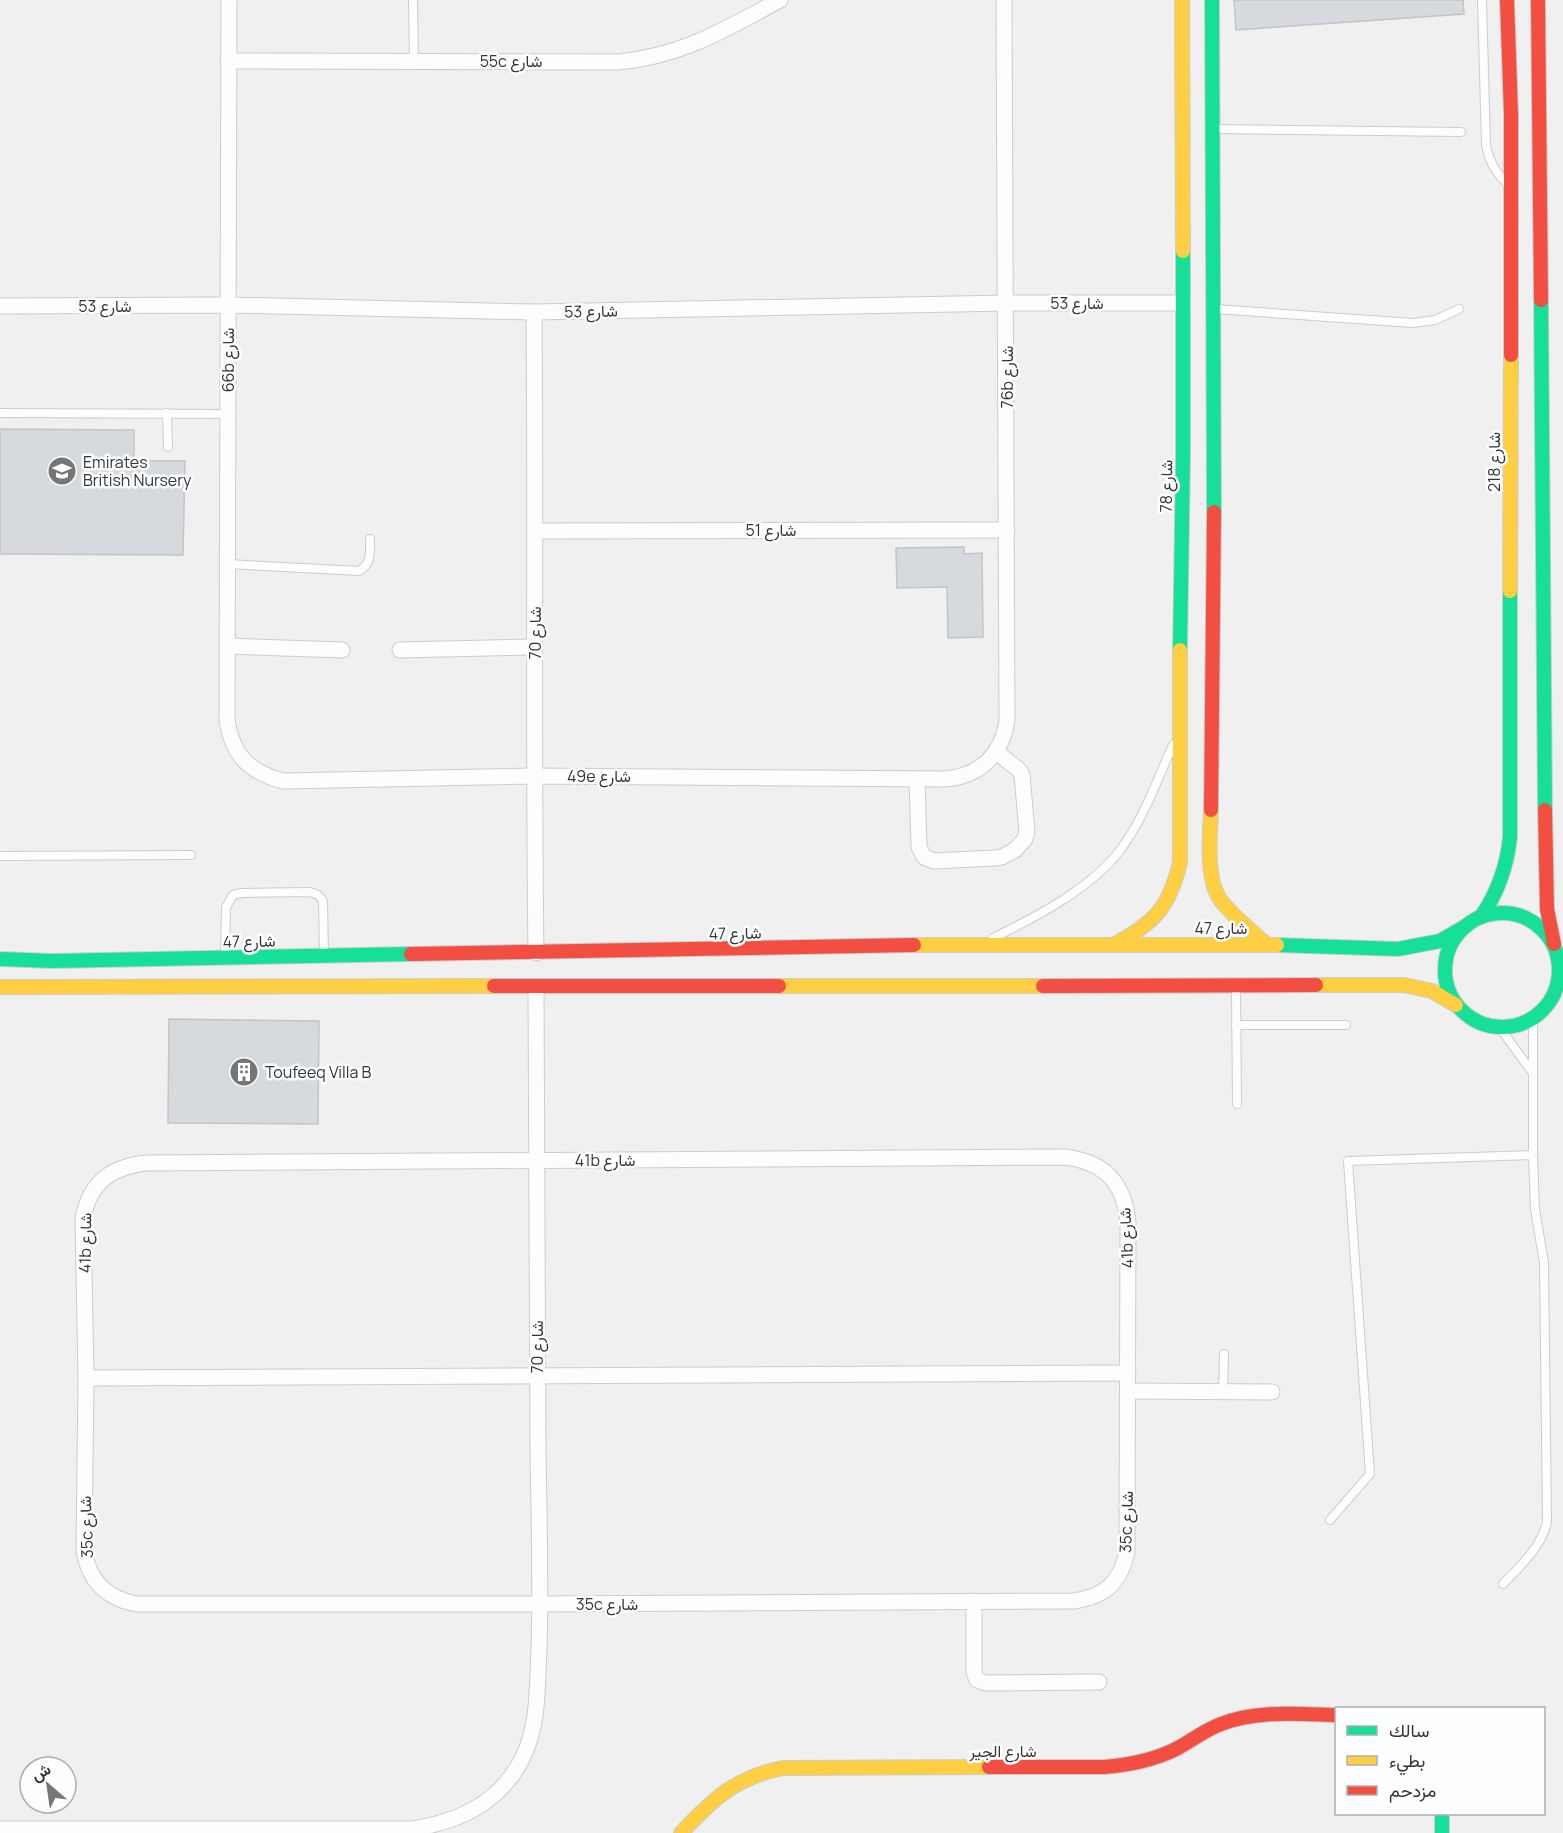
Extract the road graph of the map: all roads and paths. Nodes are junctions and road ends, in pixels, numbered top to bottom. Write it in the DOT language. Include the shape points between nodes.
graph roads {
  1 [pos="229,0"];
  2 [pos="413,0"];
  3 [pos="780,0"];
  4 [pos="1005,0"];
  5 [pos="1182,0"];
  6 [pos="1192,0"];
  7 [pos="1212,0"];
  8 [pos="1482,0"];
  9 [pos="1507,0"];
  10 [pos="1538,0"];
  11 [pos="228,61"];
  12 [pos="414,61"];
  13 [pos="1203,70"];
  14 [pos="1214,129"];
  15 [pos="1461,132"];
  16 [pos="1192,183"];
  17 [pos="1511,186"];
  18 [pos="1214,257"];
  19 [pos="1007,303"];
  20 [pos="1183,303"];
  21 [pos="0,306"];
  22 [pos="228,306"];
  23 [pos="1214,309"];
  24 [pos="1459,309"];
  25 [pos="534,312"];
  26 [pos="0,413"];
  27 [pos="167,413"];
  28 [pos="228,414"];
  29 [pos="168,447"];
  30 [pos="1007,530"];
  31 [pos="536,531"];
  32 [pos="370,539"];
  33 [pos="228,564"];
  34 [pos="228,646"];
  35 [pos="535,647"];
  36 [pos="342,650"];
  37 [pos="400,650"];
  38 [pos="227,720"];
  39 [pos="1179,730"];
  40 [pos="996,752"];
  41 [pos="534,776"];
  42 [pos="917,779"];
  43 [pos="191,855"];
  44 [pos="0,856"];
  45 [pos="1481,917"];
  46 [pos="1466,926"];
  47 [pos="980,944"];
  48 [pos="1554,944"];
  49 [pos="1114,945"];
  50 [pos="1267,945"];
  51 [pos="536,953"];
  52 [pos="324,956"];
  53 [pos="224,958"];
  54 [pos="0,959"];
  55 [pos="52,961"];
  56 [pos="0,976"];
  57 [pos="1236,986"];
  58 [pos="0,987"];
  59 [pos="536,988"];
  60 [pos="1456,1005"];
  61 [pos="1533,1019"];
  62 [pos="1236,1025"];
  63 [pos="1346,1025"];
  64 [pos="1500,1028"];
  65 [pos="1533,1074"];
  66 [pos="1237,1104"];
  67 [pos="1533,1155"];
  68 [pos="536,1161"];
  69 [pos="1224,1354"];
  70 [pos="1128,1373"];
  71 [pos="537,1376"];
  72 [pos="86,1378"];
  73 [pos="1128,1390"];
  74 [pos="1223,1392"];
  75 [pos="1272,1392"];
  76 [pos="1330,1520"];
  77 [pos="1503,1584"];
  78 [pos="974,1601"];
  79 [pos="540,1604"];
  80 [pos="1099,1682"];
  81 [pos="1335,1715"];
  82 [pos="1442,1815"];
  83 [pos="0,1829"];
  84 [pos="681,1833"];
  85 [pos="1442,1833"];
  1 -- 11 [label="street, 66b شارع"];
  2 -- 12 [label="lane"];
  3 -- 12 [label="street, 55c شارع" via="693,45 656,57 618,62"];
  4 -- 19 [label="street, 76b شارع"];
  5 -- 16 [label="street, شارع 78"];
  6 -- 13 [label="street"];
  7 -- 13 [label="street"];
  8 -- 17 [label="lane" via="1486,144 1491,164"];
  9 -- 17 [label="street, شارع 218"];
  10 -- 48 [label="street" via="1545,883"];
  11 -- 12 [label="street, 55c شارع"];
  11 -- 22 [label="street, 66b شارع"];
  13 -- 14 [label="street"];
  14 -- 15 [label="lane"];
  14 -- 18 [label="street"];
  16 -- 18 [label="street" via="1202,237"];
  16 -- 20 [label="street, شارع 78"];
  17 -- 45 [label="street, شارع 218" via="1510,837 1499,887"];
  18 -- 23 [label="street"];
  19 -- 20 [label="street, شارع 53"];
  19 -- 25 [label="street, شارع 53"];
  19 -- 30 [label="street, 76b شارع"];
  20 -- 39 [label="street, شارع 78"];
  21 -- 22 [label="street, شارع 53"];
  22 -- 25 [label="street, شارع 53"];
  22 -- 28 [label="street, 66b شارع"];
  23 -- 24 [label="lane" via="1413,322 1436,320"];
  23 -- 50 [label="street" via="1210,866 1221,901"];
  25 -- 31 [label="street, شارع 70"];
  26 -- 27 [label="lane"];
  27 -- 28 [label="lane"];
  27 -- 29 [label="lane"];
  28 -- 33 [label="street, 66b شارع"];
  30 -- 31 [label="street, شارع 51"];
  30 -- 40 [label="street, 76b شارع" via="1007,720"];
  31 -- 35 [label="street, شارع 70"];
  32 -- 33 [label="lane" via="368,564 359,571"];
  33 -- 34 [label="street, 66b شارع"];
  34 -- 36 [label="street"];
  34 -- 38 [label="street, 66b شارع"];
  35 -- 37 [label="street"];
  35 -- 41 [label="street, شارع 70"];
  38 -- 41 [label="street, 49e شارع" via="229,735 244,760 268,777 283,781"];
  39 -- 47 [label="lane" via="1137,824 1120,850 1058,903"];
  39 -- 49 [label="street, شارع 78" via="1180,862 1174,888 1161,910 1136,933"];
  40 -- 42 [label="street, 49e شارع" via="968,774"];
  40 -- 42 [label="street" via="1022,775 1028,832 1021,845 1002,857 934,861 924,857 919,847"];
  41 -- 42 [label="street, 49e شارع"];
  41 -- 51 [label="street, شارع 70"];
  43 -- 44 [label="lane"];
  45 -- 46 [label="street"];
  45 -- 48 [label="street" via="1498,913 1531,920"];
  46 -- 50 [label="street, شارع 47" via="1440,941 1412,948"];
  46 -- 60 [label="street" via="1450,945 1444,970"];
  47 -- 49 [label="street, شارع 47"];
  47 -- 51 [label="street, شارع 47"];
  48 -- 61 [label="street" via="1560,977 1546,1008"];
  49 -- 50 [label="street, شارع 47"];
  51 -- 52 [label="street, شارع 47"];
  52 -- 53 [label="street, شارع 47"];
  52 -- 53 [label="lane" via="322,901 318,895 242,893 233,895 226,906"];
  53 -- 55 [label="street, شارع 47"];
  54 -- 55 [label="street, شارع 47"];
  55 -- 56 [label="street" via="10,968"];
  57 -- 59 [label="street"];
  57 -- 60 [label="street" via="1404,985 1432,992"];
  57 -- 62 [label="lane"];
  58 -- 59 [label="street"];
  59 -- 68 [label="street, شارع 70"];
  60 -- 64 [label="street" via="1468,1017"];
  61 -- 64 [label="street"];
  61 -- 65 [label="lane"];
  62 -- 63 [label="lane"];
  62 -- 66 [label="lane"];
  64 -- 65 [label="lane"];
  65 -- 67 [label="lane"];
  67 -- 76 [label="lane" via="1348,1161 1370,1474"];
  67 -- 77 [label="lane" via="1535,1209 1544,1263 1548,1511 1540,1542"];
  68 -- 70 [label="street, 41b شارع" via="1065,1157 1093,1163 1115,1182 1127,1208"];
  68 -- 71 [label="street, شارع 70"];
  68 -- 72 [label="street, 41b شارع" via="146,1163 121,1168 95,1188 83,1218"];
  69 -- 74 [label="lane"];
  70 -- 71 [label="street"];
  70 -- 73 [label="street, 35c شارع"];
  71 -- 72 [label="street"];
  71 -- 79 [label="street, شارع 70"];
  72 -- 79 [label="street, 35c شارع" via="84,1551 92,1576 110,1596 136,1604"];
  73 -- 74 [label="street"];
  73 -- 78 [label="street, 35c شارع" via="1127,1552 1116,1581 1105,1592 1090,1598"];
  74 -- 75 [label="street"];
  78 -- 79 [label="street, 35c شارع"];
  78 -- 80 [label="street" via="977,1680"];
  79 -- 83 [label="street, شارع 70" via="537,1706 532,1733 507,1781 465,1815 412,1829"];
  81 -- 84 [label="street, شارع الجير" via="1270,1714 1237,1719 1158,1757 1104,1767 766,1770 720,1792"];
  82 -- 85 [label="street"];
}
